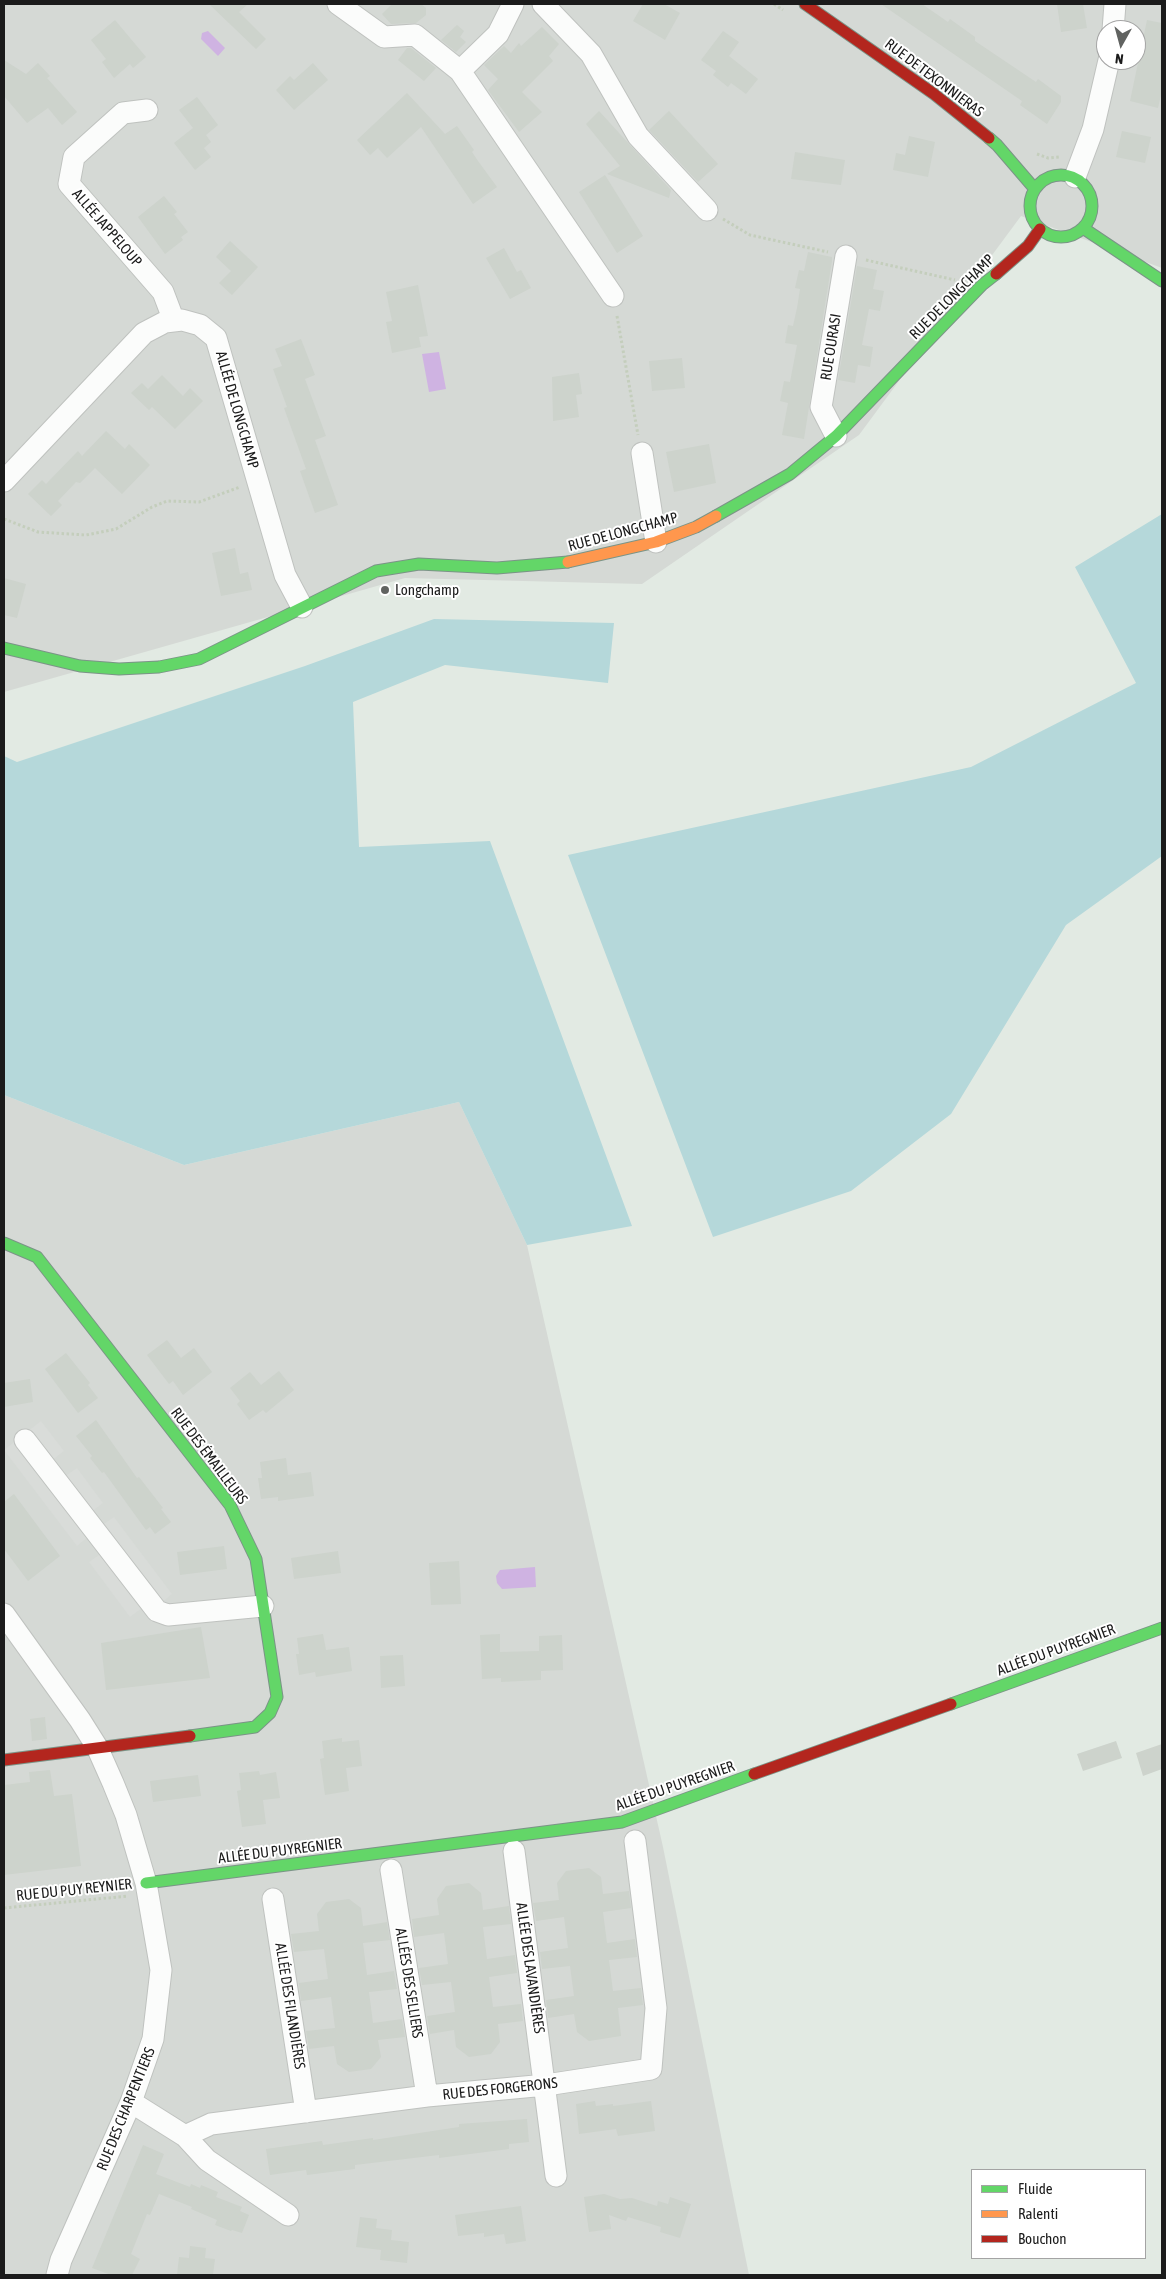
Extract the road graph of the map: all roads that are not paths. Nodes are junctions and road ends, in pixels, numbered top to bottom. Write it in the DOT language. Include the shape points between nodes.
graph roads {
  1 [pos="338,4"];
  2 [pos="513,4"];
  3 [pos="543,4"];
  4 [pos="805,4"];
  5 [pos="1115,4"];
  6 [pos="1114,20"];
  7 [pos="1107,70"];
  8 [pos="460,71"];
  9 [pos="147,110"];
  10 [pos="1075,178"];
  11 [pos="1034,188"];
  12 [pos="707,210"];
  13 [pos="1083,228"];
  14 [pos="1040,230"];
  15 [pos="846,256"];
  16 [pos="1162,281"];
  17 [pos="613,296"];
  18 [pos="174,321"];
  19 [pos="836,436"];
  20 [pos="642,453"];
  21 [pos="4,481"];
  22 [pos="656,542"];
  23 [pos="302,607"];
  24 [pos="4,648"];
  25 [pos="4,1243"];
  26 [pos="25,1440"];
  27 [pos="263,1606"];
  28 [pos="4,1614"];
  29 [pos="1162,1628"];
  30 [pos="96,1747"];
  31 [pos="4,1760"];
  32 [pos="635,1841"];
  33 [pos="514,1851"];
  34 [pos="391,1870"];
  35 [pos="146,1889"];
  36 [pos="273,1899"];
  37 [pos="546,2084"];
  38 [pos="427,2096"];
  39 [pos="131,2102"];
  40 [pos="306,2112"];
  41 [pos="185,2136"];
  42 [pos="556,2176"];
  43 [pos="288,2215"];
  44 [pos="57,2275"];
  1 -- 8 [label="street" via="384,37 415,35"];
  2 -- 8 [label="street" via="498,34"];
  3 -- 12 [label="street" via="591,54 638,136"];
  4 -- 11 [label="street, RUE DE TEXONNIERAS" via="934,94 997,144"];
  5 -- 6 [label="street"];
  7 -- 10 [label="street" via="1093,129"];
  8 -- 17 [label="street"];
  9 -- 18 [label="street, ALLÉE JAPPELOUP" via="123,113 74,157 69,184 163,292"];
  10 -- 11 [label="street" via="1064,174 1052,175"];
  10 -- 13 [label="street" via="1084,183 1092,201 1092,211"];
  11 -- 14 [label="street" via="1029,210"];
  13 -- 14 [label="street" via="1062,237"];
  13 -- 16 [label="street"];
  14 -- 19 [label="street, RUE DE LONGCHAMP" via="1028,246 982,285"];
  15 -- 19 [label="street, RUE OURASI" via="821,407"];
  18 -- 21 [label="street" via="144,333"];
  18 -- 23 [label="street, ALLÉE DE LONGCHAMP" via="200,326 216,338 285,575"];
  19 -- 22 [label="street, RUE DE LONGCHAMP" via="790,474 753,497 696,527"];
  20 -- 22 [label="street"];
  22 -- 23 [label="street, RUE DE LONGCHAMP" via="574,562 497,568 419,564 376,571"];
  23 -- 24 [label="street, RUE DE LONGCHAMP" via="199,659 159,666 119,669 80,666"];
  25 -- 27 [label="street, RUE DES ÉMAILLEURS" via="37,1257 230,1505 256,1559"];
  26 -- 27 [label="street" via="158,1611 168,1615"];
  27 -- 30 [label="street, RUE DES ÉMAILLEURS" via="276,1697 270,1713 255,1727"];
  28 -- 30 [label="street, RUE DES CHARPENTIERS" via="41,1663"];
  29 -- 35 [label="street, ALLÉE DU PUYREGNIER" via="622,1822"];
  30 -- 31 [label="street, RUE DES ÉMAILLEURS"];
  30 -- 35 [label="street, RUE DES CHARPENTIERS" via="126,1815"];
  32 -- 37 [label="street, RUE DES FORGERONS" via="656,2008 651,2069"];
  33 -- 37 [label="street, ALLÉE DES LAVANDIÈRES"];
  34 -- 38 [label="street, ALLÉES DES SELLIERS"];
  35 -- 39 [label="street, RUE DES CHARPENTIERS" via="161,1970 153,2039"];
  36 -- 40 [label="street, ALLÉE DES FILANDIÈRES"];
  37 -- 38 [label="street, RUE DES FORGERONS"];
  37 -- 42 [label="street, ALLÉE DES LAVANDIÈRES"];
  38 -- 40 [label="street, RUE DES FORGERONS"];
  39 -- 41 [label="street"];
  39 -- 44 [label="street, RUE DES CHARPENTIERS"];
  40 -- 41 [label="street, RUE DES FORGERONS" via="212,2124"];
  41 -- 43 [label="street" via="207,2160"];
}
